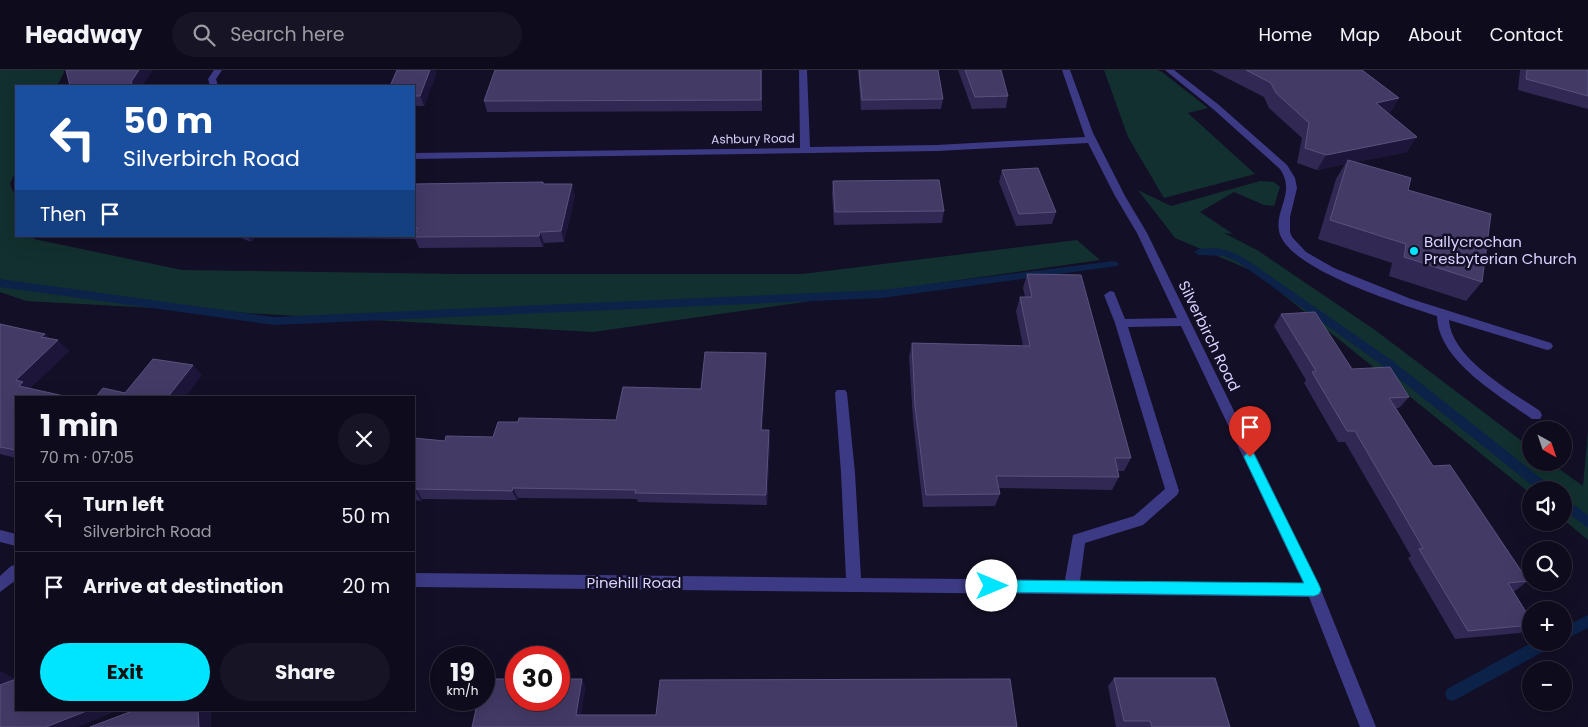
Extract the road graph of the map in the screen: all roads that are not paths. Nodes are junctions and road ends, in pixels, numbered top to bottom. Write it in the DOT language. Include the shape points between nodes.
graph roads {
  1 [pos="218,70"];
  2 [pos="803,70"];
  3 [pos="1066,70"];
  4 [pos="1169,70"];
  5 [pos="214,85"];
  6 [pos="1092,140"];
  7 [pos="805,150"];
  8 [pos="415,156"];
  9 [pos="1110,295"];
  10 [pos="1443,314"];
  11 [pos="1185,322"];
  12 [pos="1121,323"];
  13 [pos="1547,346"];
  14 [pos="841,393"];
  15 [pos="1536,415"];
  16 [pos="0,536"];
  17 [pos="15,540"];
  18 [pos="15,572"];
  19 [pos="415,580"];
  20 [pos="0,585"];
  21 [pos="854,585"];
  22 [pos="1072,586"];
  23 [pos="1314,590"];
  24 [pos="1368,727"];
  1 -- 5 [label="street" via="212,79"];
  2 -- 7 [label="street"];
  3 -- 6 [label="street, Silverbirch Road"];
  4 -- 10 [label="street" via="1284,167 1291,179 1291,188 1283,224 1287,239 1297,251 1339,275"];
  6 -- 7 [label="street, Ashbury Road" via="937,148"];
  6 -- 11 [label="street, Silverbirch Road"];
  7 -- 8 [label="street, Ashbury Road"];
  9 -- 12 [label="street"];
  10 -- 13 [label="street"];
  10 -- 15 [label="street" via="1444,330 1454,350 1470,366"];
  11 -- 12 [label="street"];
  11 -- 23 [label="street, Silverbirch Road"];
  12 -- 22 [label="street" via="1172,491 1138,521 1078,538"];
  14 -- 21 [label="street"];
  16 -- 17 [label="street"];
  18 -- 20 [label="street"];
  19 -- 21 [label="street, Pinehill Road"];
  21 -- 22 [label="street, Pinehill Road"];
  22 -- 23 [label="street, Pinehill Road"];
  23 -- 24 [label="street, Silverbirch Road"];
}
